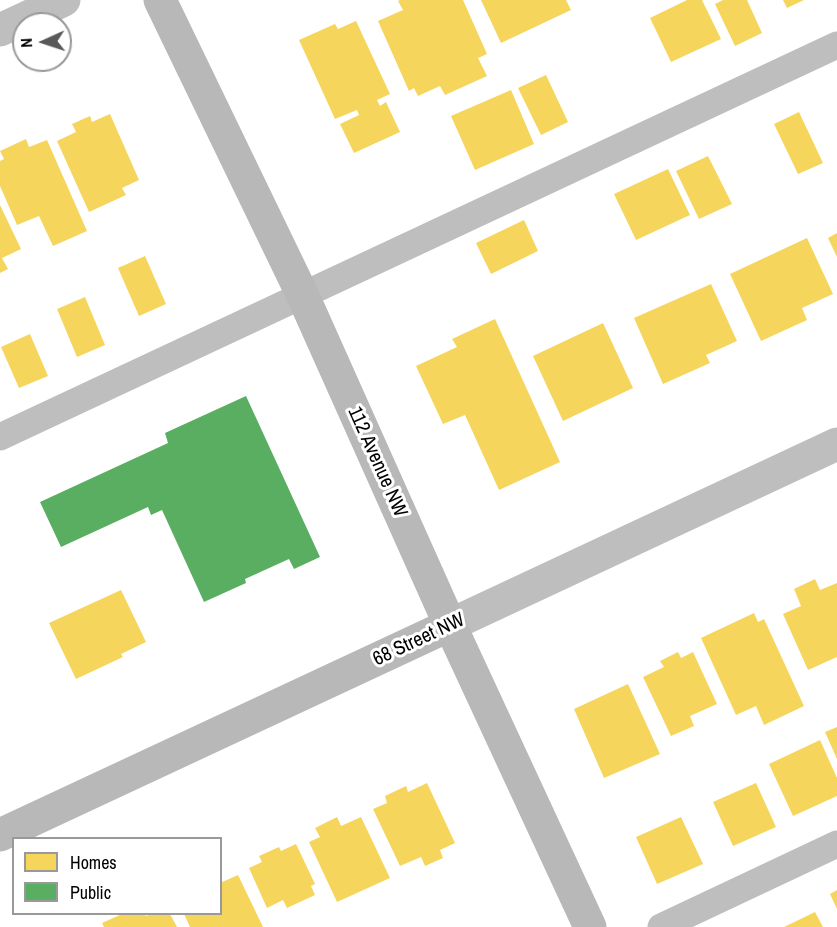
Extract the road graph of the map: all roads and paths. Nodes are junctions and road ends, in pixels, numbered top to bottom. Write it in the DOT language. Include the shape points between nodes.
graph roads {
  1 [pos="64,0"];
  2 [pos="160,0"];
  3 [pos="0,30"];
  4 [pos="837,45"];
  5 [pos="303,297"];
  6 [pos="0,437"];
  7 [pos="837,444"];
  8 [pos="450,625"];
  9 [pos="0,835"];
  10 [pos="837,844"];
  11 [pos="590,927"];
  12 [pos="660,927"];
  1 -- 3 [label="street"];
  2 -- 5 [label="main road, 112 Avenue NW"];
  4 -- 5 [label="lane"];
  5 -- 6 [label="lane"];
  5 -- 8 [label="main road, 112 Avenue NW"];
  7 -- 8 [label="street, 68 Street NW"];
  8 -- 9 [label="main road, 68 Street NW"];
  8 -- 11 [label="main road, 112 Avenue NW"];
  10 -- 12 [label="lane"];
}
